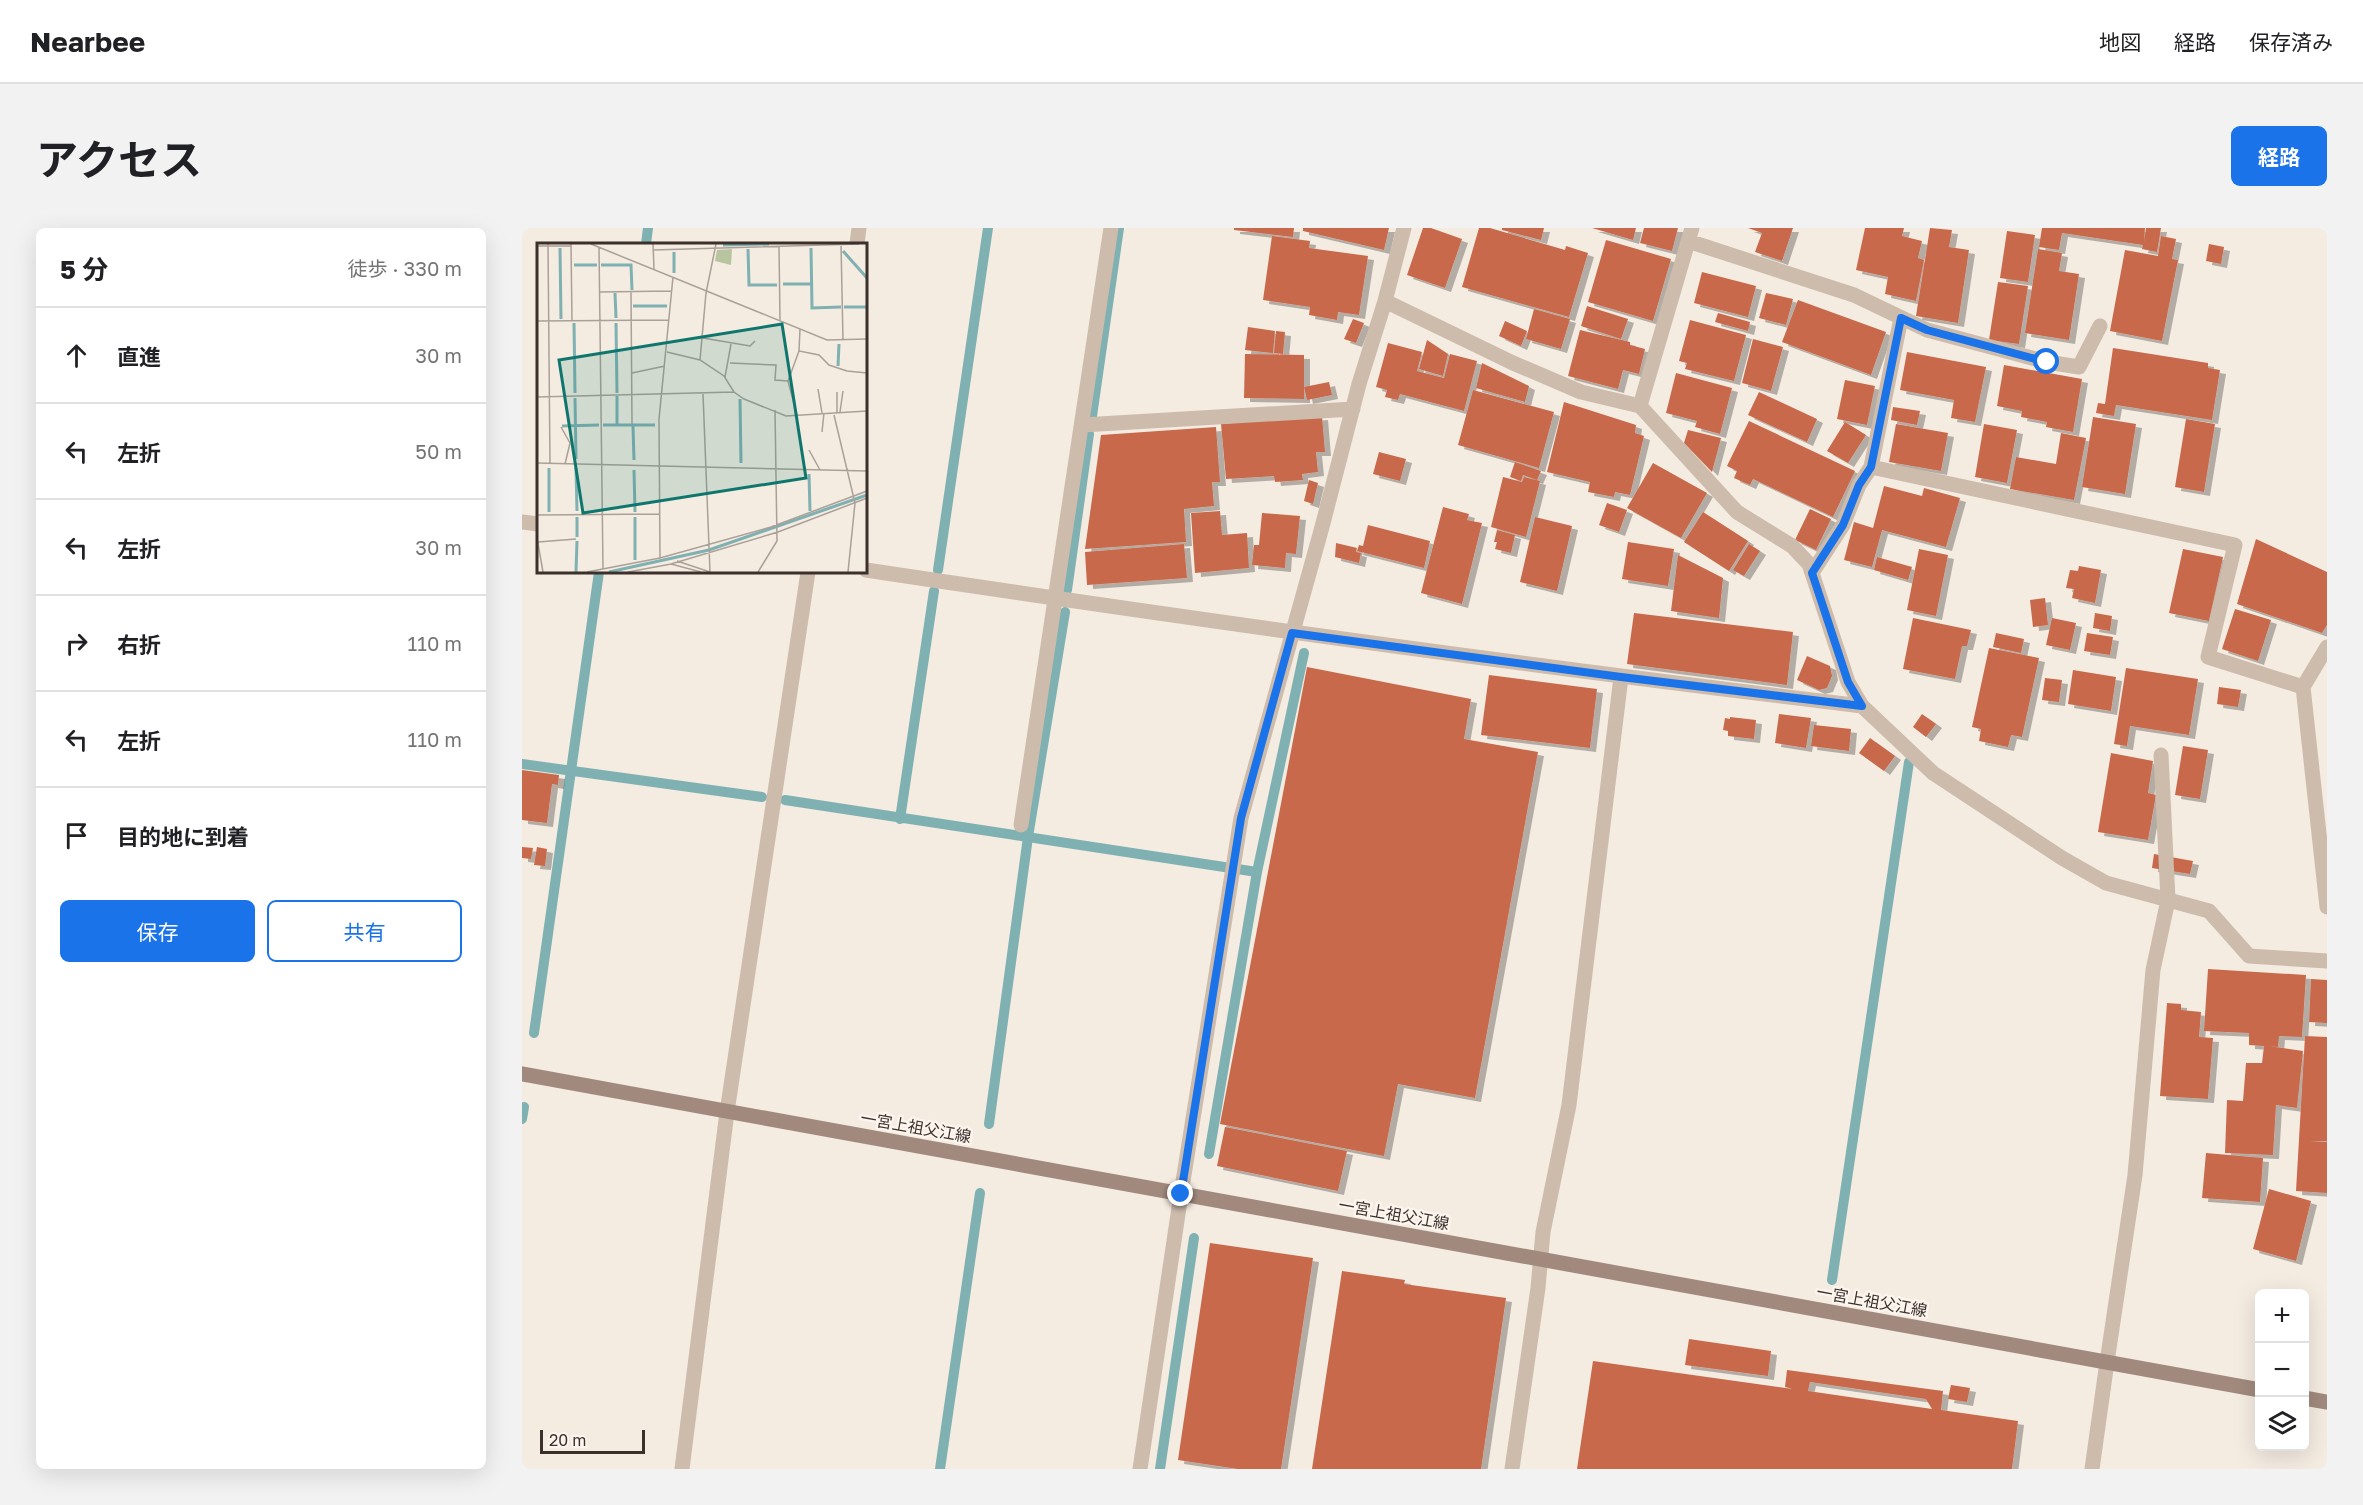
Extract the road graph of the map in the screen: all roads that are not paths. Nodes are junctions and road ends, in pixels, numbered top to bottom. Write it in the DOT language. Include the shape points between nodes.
graph roads {
  1 [pos="859,228"];
  2 [pos="1110,228"];
  3 [pos="1404,228"];
  4 [pos="1690,234"];
  5 [pos="857,243"];
  6 [pos="1385,301"];
  7 [pos="1901,318"];
  8 [pos="2100,326"];
  9 [pos="1640,406"];
  10 [pos="1353,409"];
  11 [pos="1082,425"];
  12 [pos="1871,467"];
  13 [pos="522,522"];
  14 [pos="537,524"];
  15 [pos="867,570"];
  16 [pos="808,573"];
  17 [pos="1812,573"];
  18 [pos="1056,599"];
  19 [pos="1292,633"];
  20 [pos="2327,647"];
  21 [pos="1621,677"];
  22 [pos="2303,687"];
  23 [pos="1862,706"];
  24 [pos="2161,755"];
  25 [pos="1021,825"];
  26 [pos="2168,900"];
  27 [pos="2327,907"];
  28 [pos="2327,962"];
  29 [pos="522,1074"];
  30 [pos="727,1112"];
  31 [pos="1181,1194"];
  32 [pos="1541,1259"];
  33 [pos="2107,1362"];
  34 [pos="2255,1389"];
  35 [pos="2309,1399"];
  36 [pos="2327,1402"];
  37 [pos="682,1469"];
  38 [pos="1140,1469"];
  39 [pos="1512,1469"];
  40 [pos="2092,1469"];
  1 -- 5 [label="street"];
  2 -- 11 [label="street"];
  3 -- 6 [label="street"];
  4 -- 7 [label="street" via="1854,296"];
  4 -- 9 [label="street"];
  6 -- 9 [label="street" via="1581,392"];
  6 -- 10 [label="street"];
  7 -- 8 [label="street" via="1927,330 2079,367"];
  7 -- 12 [label="street"];
  9 -- 17 [label="street" via="1737,512 1792,546"];
  10 -- 11 [label="street"];
  10 -- 19 [label="street"];
  11 -- 18 [label="street"];
  12 -- 17 [label="street" via="1843,525"];
  12 -- 22 [label="street" via="2235,545 2208,657"];
  13 -- 14 [label="street"];
  15 -- 18 [label="street"];
  16 -- 30 [label="street"];
  17 -- 23 [label="street" via="1848,682"];
  18 -- 19 [label="street"];
  18 -- 25 [label="street"];
  19 -- 21 [label="street"];
  19 -- 31 [label="street" via="1241,818"];
  20 -- 22 [label="street"];
  21 -- 23 [label="street"];
  21 -- 32 [label="street" via="1569,1105"];
  22 -- 27 [label="street"];
  23 -- 26 [label="street" via="1933,773 2062,858 2106,883"];
  24 -- 26 [label="street"];
  26 -- 28 [label="street" via="2210,911 2248,956"];
  26 -- 33 [label="street" via="2153,970 2134,1175"];
  29 -- 30 [label="main road, 一宮上祖父江線"];
  30 -- 31 [label="main road, 一宮上祖父江線"];
  30 -- 37 [label="street"];
  31 -- 32 [label="main road, 一宮上祖父江線"];
  31 -- 38 [label="street"];
  32 -- 33 [label="main road, 一宮上祖父江線"];
  32 -- 39 [label="street"];
  33 -- 34 [label="main road, 一宮上祖父江線"];
  33 -- 40 [label="street"];
  35 -- 36 [label="main road"];
}
